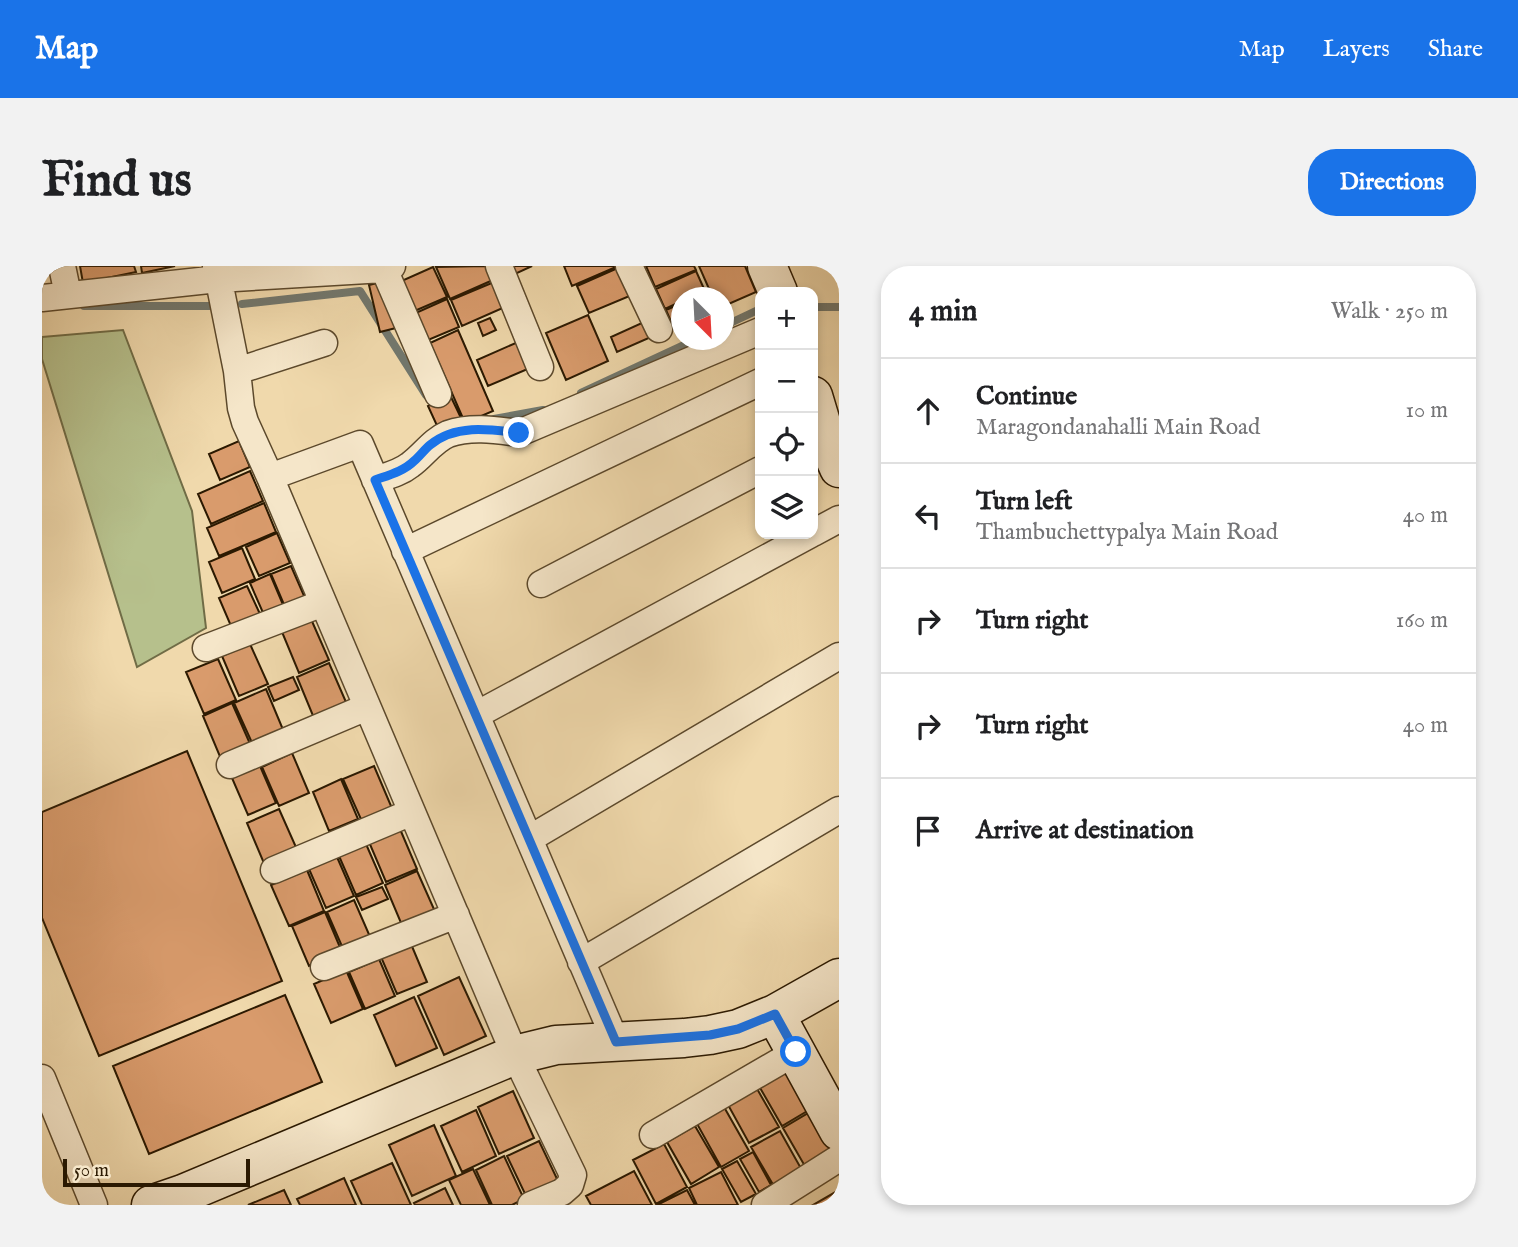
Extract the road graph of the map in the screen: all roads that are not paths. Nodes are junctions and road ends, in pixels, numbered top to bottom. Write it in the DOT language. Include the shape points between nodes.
graph roads {
  1 [pos="62,266"];
  2 [pos="499,266"];
  3 [pos="629,266"];
  4 [pos="767,266"];
  5 [pos="388,267"];
  6 [pos="334,269"];
  7 [pos="217,273"];
  8 [pos="776,287"];
  9 [pos="55,296"];
  10 [pos="659,329"];
  11 [pos="755,333"];
  12 [pos="324,342"];
  13 [pos="540,367"];
  14 [pos="237,371"];
  15 [pos="755,384"];
  16 [pos="438,394"];
  17 [pos="818,411"];
  18 [pos="829,444"];
  19 [pos="755,473"];
  20 [pos="270,477"];
  21 [pos="375,480"];
  22 [pos="839,519"];
  23 [pos="818,530"];
  24 [pos="801,539"];
  25 [pos="405,551"];
  26 [pos="541,584"];
  27 [pos="323,603"];
  28 [pos="206,648"];
  29 [pos="839,656"];
  30 [pos="367,707"];
  31 [pos="476,715"];
  32 [pos="230,765"];
  33 [pos="839,810"];
  34 [pos="412,812"];
  35 [pos="529,839"];
  36 [pos="274,870"];
  37 [pos="456,915"];
  38 [pos="582,962"];
  39 [pos="324,967"];
  40 [pos="839,978"];
  41 [pos="775,1014"];
  42 [pos="616,1042"];
  43 [pos="796,1052"];
  44 [pos="515,1055"];
  45 [pos="42,1078"];
  46 [pos="839,1130"];
  47 [pos="653,1135"];
  48 [pos="839,1158"];
  49 [pos="174,1201"];
  50 [pos="94,1205"];
  51 [pos="531,1205"];
  52 [pos="765,1205"];
  1 -- 9 [label="street"];
  2 -- 13 [label="street"];
  3 -- 10 [label="street"];
  4 -- 8 [label="main road"];
  5 -- 6 [label="street"];
  5 -- 16 [label="street"];
  6 -- 7 [label="street"];
  7 -- 9 [label="street"];
  7 -- 14 [label="street"];
  11 -- 21 [label="street" via="519,433 487,428 448,434 408,467"];
  12 -- 14 [label="street"];
  14 -- 20 [label="street" via="245,422"];
  15 -- 25 [label="street"];
  17 -- 18 [label="main road"];
  19 -- 26 [label="street"];
  20 -- 21 [label="street" via="360,444"];
  20 -- 27 [label="street"];
  21 -- 25 [label="street"];
  22 -- 23 [label="street"];
  24 -- 31 [label="street"];
  25 -- 31 [label="street"];
  27 -- 28 [label="street"];
  27 -- 30 [label="street"];
  29 -- 35 [label="street"];
  30 -- 32 [label="street"];
  30 -- 34 [label="street"];
  31 -- 35 [label="street"];
  33 -- 38 [label="street"];
  34 -- 36 [label="street"];
  34 -- 37 [label="street"];
  35 -- 38 [label="street"];
  37 -- 39 [label="street"];
  37 -- 44 [label="street"];
  38 -- 42 [label="street"];
  40 -- 41 [label="main road"];
  41 -- 42 [label="main road" via="710,1035"];
  41 -- 43 [label="main road"];
  42 -- 44 [label="main road" via="556,1045"];
  43 -- 46 [label="main road"];
  43 -- 47 [label="street"];
  44 -- 49 [label="main road"];
  44 -- 51 [label="street" via="573,1175 562,1192"];
  45 -- 50 [label="street"];
  48 -- 52 [label="street"];
}
